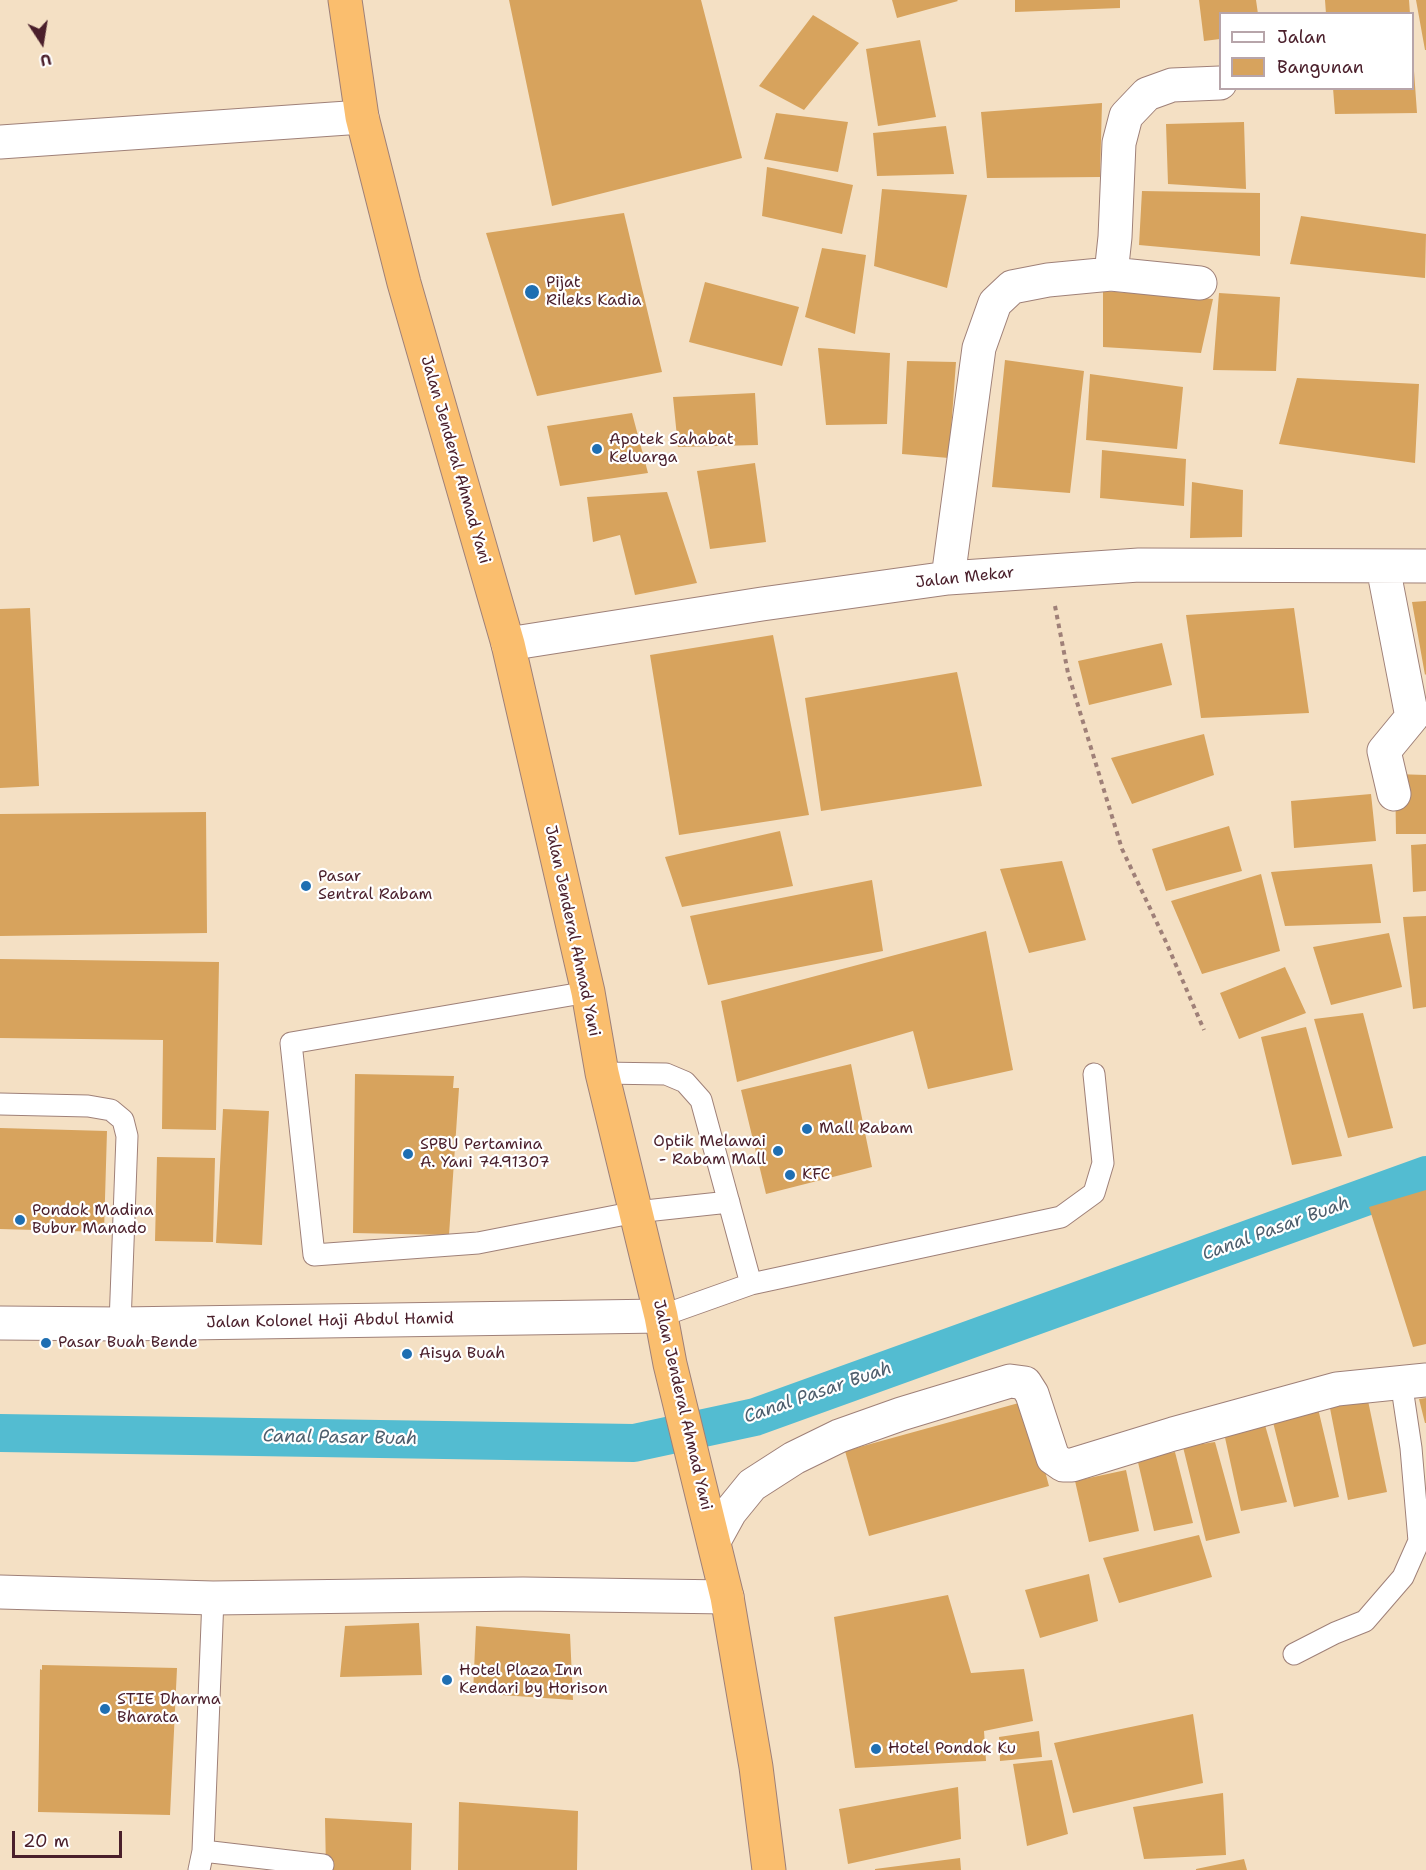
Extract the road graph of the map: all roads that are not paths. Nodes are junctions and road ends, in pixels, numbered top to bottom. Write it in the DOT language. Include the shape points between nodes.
graph roads {
  1 [pos="345,0"];
  2 [pos="1219,83"];
  3 [pos="362,117"];
  4 [pos="0,142"];
  5 [pos="1111,274"];
  6 [pos="1200,283"];
  7 [pos="1426,566"];
  8 [pos="1383,567"];
  9 [pos="948,578"];
  10 [pos="507,644"];
  11 [pos="1394,794"];
  12 [pos="588,992"];
  13 [pos="602,1073"];
  14 [pos="1094,1074"];
  15 [pos="0,1104"];
  16 [pos="729,1202"];
  17 [pos="636,1212"];
  18 [pos="751,1284"];
  19 [pos="661,1316"];
  20 [pos="0,1323"];
  21 [pos="120,1324"];
  22 [pos="1413,1381"];
  23 [pos="714,1541"];
  24 [pos="0,1592"];
  25 [pos="728,1597"];
  26 [pos="213,1598"];
  27 [pos="1294,1653"];
  28 [pos="201,1860"];
  29 [pos="323,1865"];
  30 [pos="768,1870"];
  1 -- 3 [label="highway, Jalan Jenderal Ahmad Yani"];
  2 -- 5 [label="street" via="1172,85 1147,94 1126,116 1119,143"];
  3 -- 4 [label="street"];
  3 -- 10 [label="highway, Jalan Jenderal Ahmad Yani" via="404,283"];
  5 -- 6 [label="street"];
  5 -- 9 [label="street" via="1012,287 995,303 979,348"];
  7 -- 8 [label="street, Jalan Mekar"];
  8 -- 9 [label="street, Jalan Mekar" via="1139,565"];
  8 -- 11 [label="street" via="1412,717 1384,751"];
  9 -- 10 [label="street, Jalan Mekar"];
  10 -- 12 [label="highway, Jalan Jenderal Ahmad Yani"];
  12 -- 13 [label="highway, Jalan Jenderal Ahmad Yani"];
  12 -- 17 [label="lane" via="291,1043 314,1255 478,1243"];
  13 -- 16 [label="lane" via="666,1074 685,1082 701,1100"];
  13 -- 17 [label="highway, Jalan Jenderal Ahmad Yani"];
  14 -- 18 [label="lane" via="1103,1163 1094,1193 1061,1217"];
  15 -- 21 [label="lane" via="88,1106 111,1110 123,1120 127,1136"];
  16 -- 17 [label="lane"];
  16 -- 18 [label="lane"];
  17 -- 19 [label="highway, Jalan Jenderal Ahmad Yani"];
  18 -- 19 [label="lane"];
  19 -- 21 [label="street, Jalan Kolonel Haji Abdul Hamid"];
  19 -- 23 [label="highway, Jalan Jenderal Ahmad Yani"];
  20 -- 21 [label="street, Jalan Kolonel Haji Abdul Hamid"];
  22 -- 23 [label="street" via="1338,1389 1063,1465 1053,1458 1032,1394 1024,1383 1010,1381 839,1436 794,1458 752,1485 730,1512"];
  22 -- 27 [label="lane" via="1411,1448 1419,1541 1403,1577 1365,1621"];
  23 -- 25 [label="highway, Jalan Jenderal Ahmad Yani"];
  24 -- 26 [label="street"];
  25 -- 26 [label="street" via="523,1594"];
  25 -- 30 [label="highway, Jalan Jenderal Ahmad Yani" via="756,1767"];
  26 -- 28 [label="lane"];
  28 -- 29 [label="lane"];
}
